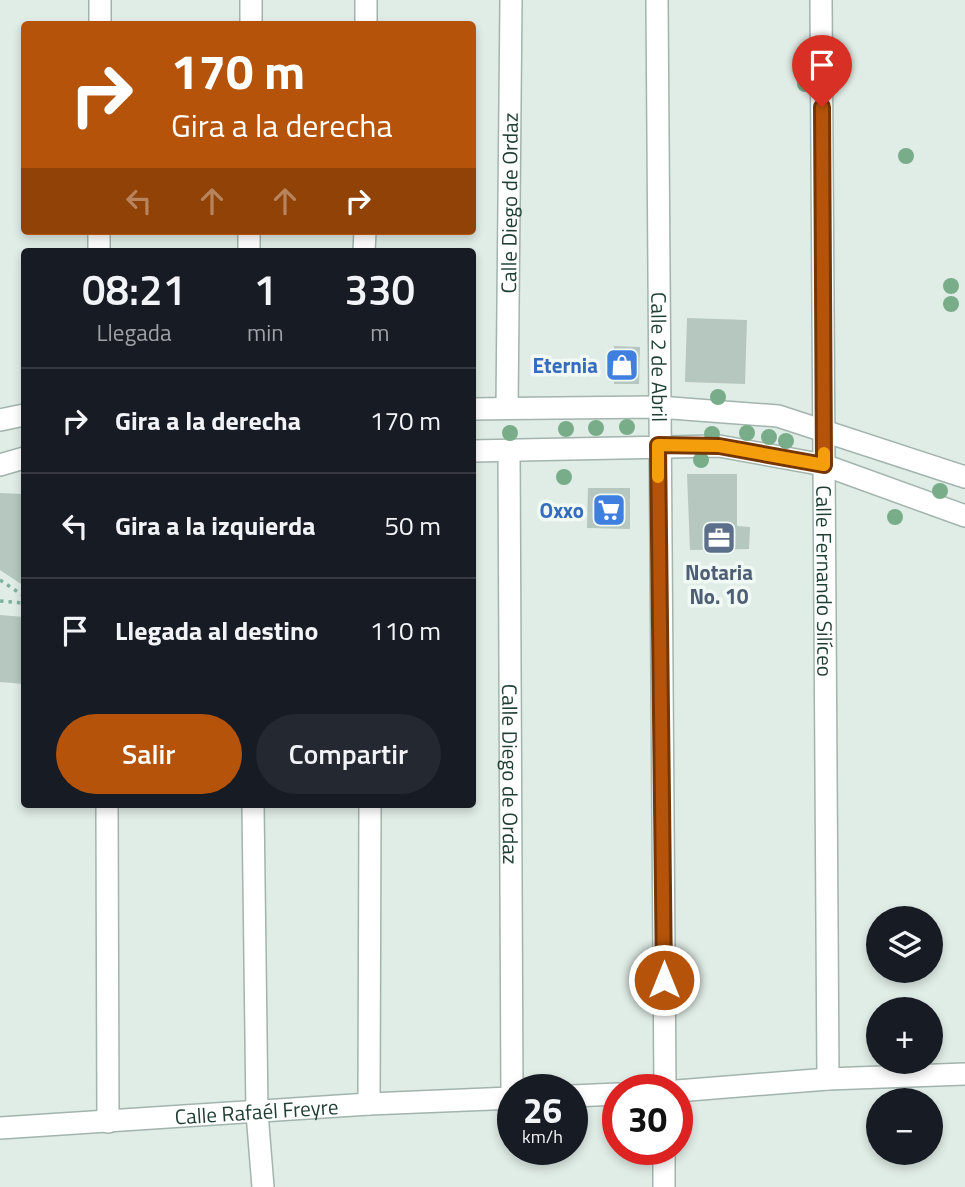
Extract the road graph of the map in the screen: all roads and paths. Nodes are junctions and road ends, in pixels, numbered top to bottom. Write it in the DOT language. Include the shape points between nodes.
graph roads {
  1 [pos="100,0"];
  2 [pos="251,0"];
  3 [pos="366,0"];
  4 [pos="511,0"];
  5 [pos="657,0"];
  6 [pos="821,0"];
  7 [pos="100,21"];
  8 [pos="251,21"];
  9 [pos="366,21"];
  10 [pos="658,407"];
  11 [pos="507,408"];
  12 [pos="476,409"];
  13 [pos="21,416"];
  14 [pos="0,420"];
  15 [pos="824,429"];
  16 [pos="658,445"];
  17 [pos="509,450"];
  18 [pos="476,451"];
  19 [pos="21,459"];
  20 [pos="0,465"];
  21 [pos="824,465"];
  22 [pos="965,477"];
  23 [pos="965,516"];
  24 [pos="0,580"];
  25 [pos="21,594"];
  26 [pos="0,601"];
  27 [pos="21,603"];
  28 [pos="107,808"];
  29 [pos="253,808"];
  30 [pos="370,808"];
  31 [pos="512,1074"];
  32 [pos="665,1074"];
  33 [pos="965,1074"];
  34 [pos="828,1079"];
  35 [pos="693,1090"];
  36 [pos="497,1099"];
  37 [pos="369,1104"];
  38 [pos="257,1113"];
  39 [pos="108,1122"];
  40 [pos="0,1128"];
  41 [pos="664,1165"];
  42 [pos="263,1187"];
  43 [pos="664,1187"];
  1 -- 7 [label="street"];
  2 -- 8 [label="street"];
  3 -- 9 [label="street"];
  4 -- 11 [label="street, Calle Diego de Ordaz"];
  5 -- 10 [label="street, Calle 2 de Abril"];
  6 -- 15 [label="street, Calle Fernando Silíceo"];
  10 -- 11 [label="street"];
  10 -- 15 [label="street" via="778,416"];
  10 -- 16 [label="street, Calle 2 de Abril"];
  11 -- 12 [label="street"];
  13 -- 14 [label="street"];
  15 -- 21 [label="street, Calle Fernando Silíceo"];
  15 -- 22 [label="street"];
  16 -- 17 [label="street"];
  16 -- 21 [label="street" via="719,446"];
  16 -- 32 [label="street, Calle 2 de Abril"];
  17 -- 18 [label="street"];
  17 -- 31 [label="street, Calle Diego de Ordaz"];
  19 -- 20 [label="street"];
  21 -- 23 [label="street"];
  21 -- 34 [label="street, Calle Fernando Silíceo"];
  24 -- 25 [label="path"];
  26 -- 27 [label="path"];
  28 -- 39 [label="street"];
  29 -- 38 [label="street"];
  30 -- 37 [label="street"];
  33 -- 34 [label="street"];
  34 -- 35 [label="street"];
  36 -- 37 [label="street, Calle Rafaél Freyre"];
  37 -- 38 [label="street, Calle Rafaél Freyre"];
  38 -- 39 [label="street, Calle Rafaél Freyre"];
  38 -- 42 [label="street"];
  39 -- 40 [label="street, Calle Rafaél Freyre"];
  41 -- 43 [label="street"];
}
